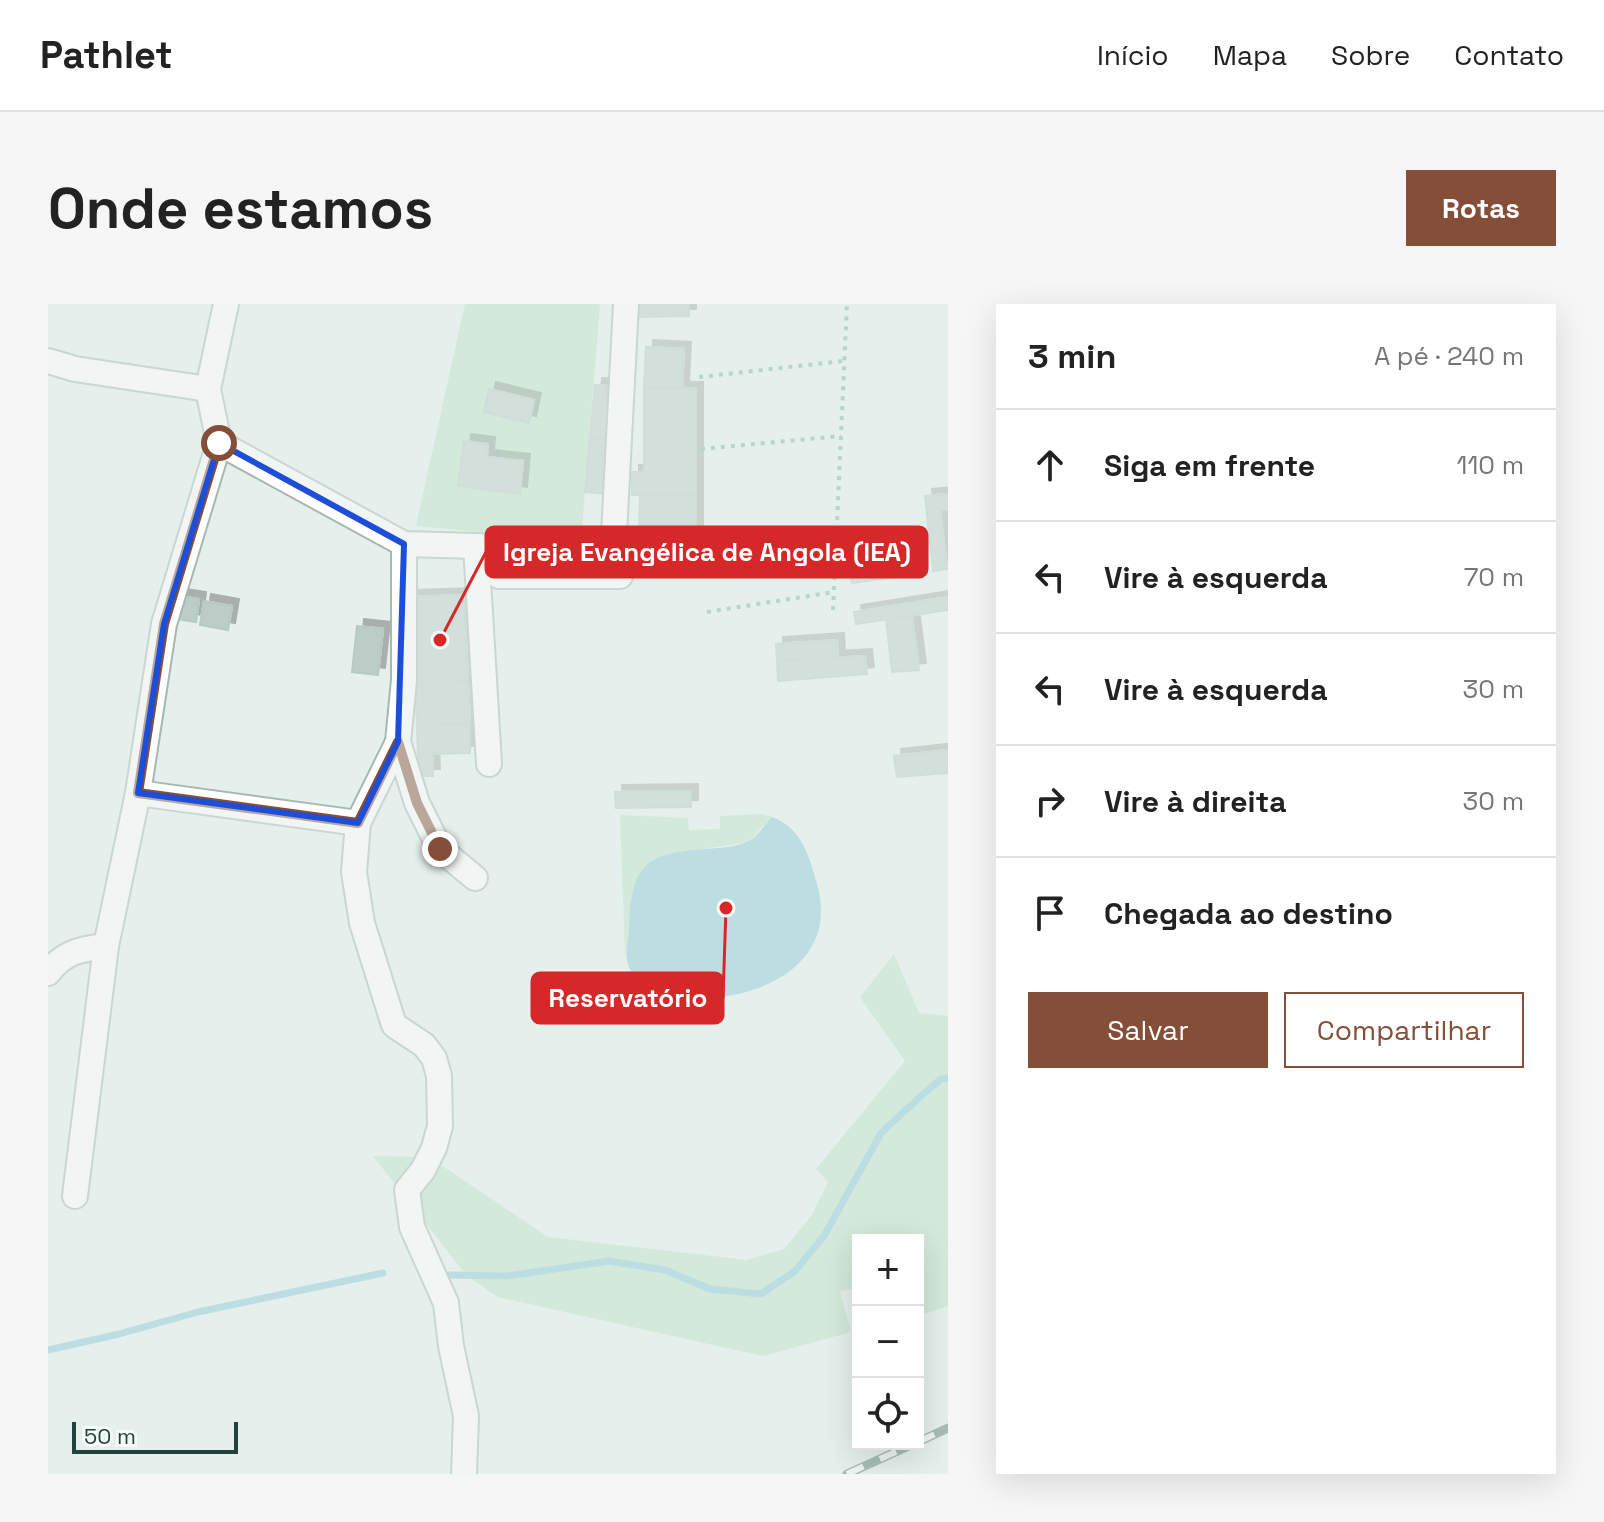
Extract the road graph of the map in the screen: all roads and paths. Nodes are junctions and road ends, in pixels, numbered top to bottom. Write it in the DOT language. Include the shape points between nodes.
graph roads {
  1 [pos="226,304"];
  2 [pos="626,304"];
  3 [pos="847,304"];
  4 [pos="48,361"];
  5 [pos="844,361"];
  6 [pos="699,377"];
  7 [pos="208,389"];
  8 [pos="841,436"];
  9 [pos="219,443"];
  10 [pos="701,449"];
  11 [pos="404,544"];
  12 [pos="476,546"];
  13 [pos="620,576"];
  14 [pos="834,592"];
  15 [pos="833,610"];
  16 [pos="707,612"];
  17 [pos="398,742"];
  18 [pos="489,764"];
  19 [pos="138,793"];
  20 [pos="358,823"];
  21 [pos="475,878"];
  22 [pos="106,946"];
  23 [pos="48,973"];
  24 [pos="75,1196"];
  25 [pos="464,1474"];
  1 -- 7 [label="street"];
  2 -- 12 [label="street" via="613,553"];
  3 -- 5 [label="path"];
  4 -- 7 [label="street"];
  5 -- 6 [label="path"];
  5 -- 8 [label="path"];
  7 -- 9 [label="street"];
  8 -- 10 [label="path"];
  8 -- 14 [label="path"];
  9 -- 11 [label="street"];
  9 -- 19 [label="street" via="164,624"];
  11 -- 12 [label="street"];
  11 -- 17 [label="street" via="404,680"];
  12 -- 13 [label="street" via="499,576"];
  12 -- 18 [label="street"];
  14 -- 15 [label="path"];
  14 -- 16 [label="path"];
  17 -- 20 [label="street"];
  17 -- 21 [label="street" via="417,803 440,849"];
  19 -- 20 [label="street"];
  19 -- 22 [label="street"];
  20 -- 25 [label="street" via="357,899 383,993 394,1025 424,1045 439,1076 440,1126 434,1148 407,1190 412,1227 446,1303 466,1416"];
  22 -- 23 [label="street" via="75,950"];
  22 -- 24 [label="street"];
}
